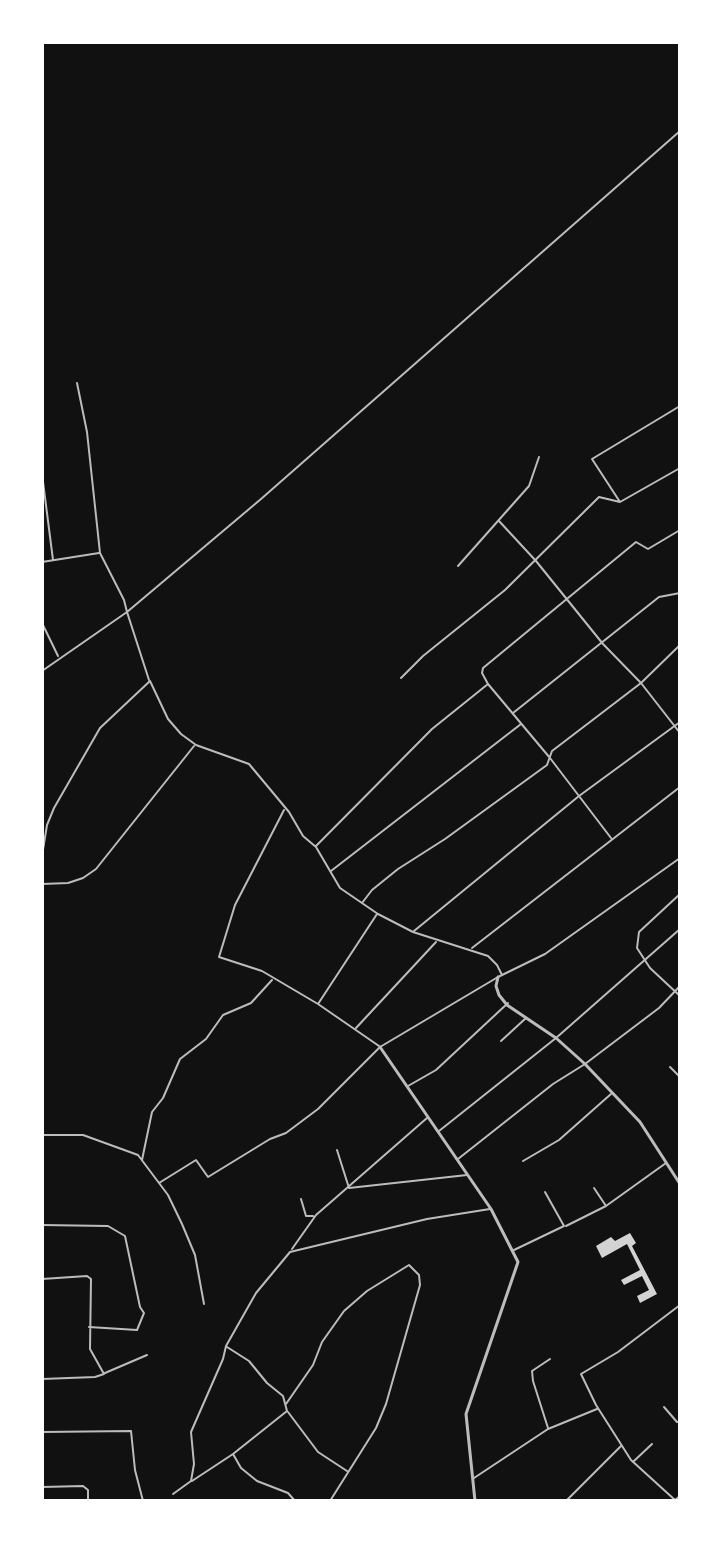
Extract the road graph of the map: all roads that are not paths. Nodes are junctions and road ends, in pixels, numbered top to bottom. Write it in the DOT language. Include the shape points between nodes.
graph roads {
  1 [pos="680,131"];
  2 [pos="77,383"];
  3 [pos="680,406"];
  4 [pos="539,457"];
  5 [pos="680,468"];
  6 [pos="42,474"];
  7 [pos="43,494"];
  8 [pos="620,502"];
  9 [pos="499,521"];
  10 [pos="680,530"];
  11 [pos="100,553"];
  12 [pos="53,560"];
  13 [pos="536,561"];
  14 [pos="42,562"];
  15 [pos="458,566"];
  16 [pos="680,593"];
  17 [pos="566,598"];
  18 [pos="127,612"];
  19 [pos="42,623"];
  20 [pos="603,644"];
  21 [pos="680,645"];
  22 [pos="59,657"];
  23 [pos="42,671"];
  24 [pos="401,678"];
  25 [pos="150,681"];
  26 [pos="641,683"];
  27 [pos="488,684"];
  28 [pos="513,713"];
  29 [pos="680,722"];
  30 [pos="521,724"];
  31 [pos="676,727"];
  32 [pos="680,733"];
  33 [pos="196,745"];
  34 [pos="550,758"];
  35 [pos="680,787"];
  36 [pos="579,796"];
  37 [pos="285,809"];
  38 [pos="612,839"];
  39 [pos="316,847"];
  40 [pos="42,856"];
  41 [pos="680,858"];
  42 [pos="330,872"];
  43 [pos="42,884"];
  44 [pos="680,894"];
  45 [pos="361,904"];
  46 [pos="378,914"];
  47 [pos="680,929"];
  48 [pos="413,932"];
  49 [pos="437,941"];
  50 [pos="471,949"];
  51 [pos="645,958"];
  52 [pos="500,976"];
  53 [pos="273,979"];
  54 [pos="680,986"];
  55 [pos="675,991"];
  56 [pos="680,996"];
  57 [pos="508,1003"];
  58 [pos="318,1004"];
  59 [pos="526,1018"];
  60 [pos="355,1029"];
  61 [pos="556,1038"];
  62 [pos="501,1041"];
  63 [pos="380,1047"];
  64 [pos="585,1064"];
  65 [pos="670,1067"];
  66 [pos="680,1077"];
  67 [pos="407,1087"];
  68 [pos="612,1093"];
  69 [pos="428,1117"];
  70 [pos="438,1131"];
  71 [pos="42,1135"];
  72 [pos="337,1150"];
  73 [pos="142,1160"];
  74 [pos="457,1160"];
  75 [pos="523,1161"];
  76 [pos="667,1163"];
  77 [pos="468,1175"];
  78 [pos="159,1183"];
  79 [pos="680,1184"];
  80 [pos="349,1188"];
  81 [pos="594,1188"];
  82 [pos="545,1192"];
  83 [pos="301,1199"];
  84 [pos="606,1206"];
  85 [pos="491,1209"];
  86 [pos="315,1216"];
  87 [pos="42,1225"];
  88 [pos="564,1226"];
  89 [pos="514,1250"];
  90 [pos="290,1252"];
  91 [pos="42,1279"];
  92 [pos="204,1304"];
  93 [pos="680,1305"];
  94 [pos="89,1327"];
  95 [pos="226,1346"];
  96 [pos="147,1355"];
  97 [pos="550,1359"];
  98 [pos="104,1374"];
  99 [pos="42,1379"];
  100 [pos="286,1404"];
  101 [pos="664,1407"];
  102 [pos="598,1408"];
  103 [pos="287,1411"];
  104 [pos="680,1422"];
  105 [pos="548,1429"];
  106 [pos="42,1432"];
  107 [pos="652,1444"];
  108 [pos="622,1445"];
  109 [pos="233,1454"];
  110 [pos="633,1461"];
  111 [pos="348,1471"];
  112 [pos="474,1479"];
  113 [pos="191,1481"];
  114 [pos="42,1487"];
  115 [pos="173,1494"];
  116 [pos="680,1496"];
  117 [pos="674,1500"];
  118 [pos="88,1501"];
  119 [pos="143,1501"];
  120 [pos="295,1501"];
  121 [pos="330,1501"];
  122 [pos="475,1501"];
  123 [pos="566,1501"];
  1 -- 18 [label="street"];
  2 -- 11 [label="street"];
  3 -- 8 [label="street" via="592,459"];
  4 -- 9 [label="street" via="529,486"];
  5 -- 8 [label="street"];
  6 -- 7 [label="street"];
  7 -- 12 [label="street"];
  8 -- 13 [label="street" via="599,497"];
  9 -- 13 [label="street"];
  9 -- 15 [label="street"];
  10 -- 17 [label="street" via="648,549 636,542"];
  11 -- 12 [label="street"];
  11 -- 18 [label="street"];
  12 -- 14 [label="street"];
  13 -- 17 [label="street"];
  13 -- 24 [label="street"];
  16 -- 20 [label="street" via="659,597"];
  17 -- 20 [label="street"];
  17 -- 27 [label="street" via="483,668"];
  18 -- 22 [label="street"];
  18 -- 25 [label="street"];
  19 -- 22 [label="street"];
  20 -- 26 [label="street"];
  20 -- 28 [label="street"];
  21 -- 26 [label="street"];
  22 -- 23 [label="street"];
  25 -- 33 [label="street" via="168,719"];
  25 -- 40 [label="street" via="100,728 54,808"];
  26 -- 31 [label="street"];
  26 -- 34 [label="street" via="552,751"];
  27 -- 28 [label="street"];
  27 -- 39 [label="street" via="432,729"];
  28 -- 30 [label="street"];
  29 -- 31 [label="street"];
  30 -- 34 [label="street"];
  30 -- 42 [label="street"];
  31 -- 32 [label="street"];
  31 -- 36 [label="street"];
  33 -- 37 [label="street" via="249,764"];
  33 -- 43 [label="street" via="96,869 68,883"];
  34 -- 36 [label="street"];
  34 -- 45 [label="street" via="398,869"];
  35 -- 38 [label="street"];
  36 -- 38 [label="street"];
  36 -- 48 [label="street"];
  37 -- 39 [label="street"];
  37 -- 53 [label="street" via="235,905 219,957"];
  38 -- 50 [label="street"];
  39 -- 42 [label="street"];
  41 -- 52 [label="street" via="545,954"];
  42 -- 45 [label="street"];
  44 -- 51 [label="street" via="639,932 637,948"];
  45 -- 46 [label="street"];
  46 -- 48 [label="street"];
  46 -- 58 [label="street"];
  47 -- 51 [label="street"];
  48 -- 49 [label="street"];
  49 -- 50 [label="street"];
  49 -- 60 [label="street"];
  50 -- 52 [label="street" via="488,956"];
  51 -- 55 [label="street"];
  51 -- 61 [label="street"];
  52 -- 57 [label="street" via="496,986"];
  52 -- 63 [label="street"];
  53 -- 58 [label="street"];
  53 -- 73 [label="street" via="251,1003 223,1015 206,1039 180,1059 152,1112"];
  54 -- 55 [label="street"];
  55 -- 56 [label="street"];
  55 -- 64 [label="street"];
  57 -- 59 [label="street"];
  57 -- 67 [label="street" via="436,1070"];
  58 -- 60 [label="street"];
  59 -- 61 [label="street"];
  59 -- 62 [label="street"];
  60 -- 63 [label="street"];
  61 -- 64 [label="street"];
  61 -- 70 [label="street"];
  63 -- 67 [label="street"];
  63 -- 78 [label="street" via="286,1133 208,1177 196,1160"];
  64 -- 68 [label="street"];
  64 -- 74 [label="street"];
  65 -- 66 [label="street"];
  67 -- 69 [label="street"];
  68 -- 75 [label="street" via="559,1140"];
  68 -- 76 [label="street" via="640,1122"];
  69 -- 70 [label="street"];
  69 -- 80 [label="street"];
  70 -- 74 [label="street"];
  71 -- 73 [label="street" via="90,1136"];
  72 -- 80 [label="street"];
  73 -- 78 [label="street"];
  74 -- 77 [label="street"];
  76 -- 79 [label="street"];
  76 -- 84 [label="street"];
  77 -- 80 [label="street"];
  77 -- 85 [label="street"];
  78 -- 92 [label="street" via="195,1255"];
  80 -- 86 [label="street"];
  81 -- 84 [label="street"];
  82 -- 88 [label="street"];
  83 -- 86 [label="street" via="306,1216"];
  84 -- 88 [label="street"];
  85 -- 89 [label="street"];
  85 -- 90 [label="street"];
  86 -- 90 [label="street"];
  87 -- 94 [label="street" via="108,1226 125,1236 144,1313 137,1330"];
  88 -- 89 [label="street"];
  89 -- 112 [label="street" via="518,1262 466,1414"];
  90 -- 95 [label="street" via="256,1293"];
  91 -- 94 [label="street" via="89,1277"];
  93 -- 102 [label="street" via="581,1374"];
  94 -- 98 [label="street" via="91,1355"];
  95 -- 100 [label="street" via="249,1361"];
  95 -- 113 [label="street" via="191,1432"];
  96 -- 98 [label="street"];
  97 -- 105 [label="street" via="532,1371"];
  98 -- 99 [label="street"];
  100 -- 103 [label="street"];
  100 -- 111 [label="street" via="344,1311 409,1265 420,1285 391,1392 376,1428"];
  101 -- 104 [label="street"];
  102 -- 105 [label="street"];
  102 -- 108 [label="street"];
  103 -- 109 [label="street"];
  103 -- 111 [label="street" via="318,1452"];
  105 -- 112 [label="street"];
  106 -- 119 [label="street" via="131,1431"];
  107 -- 110 [label="street"];
  108 -- 110 [label="street"];
  108 -- 123 [label="street"];
  109 -- 113 [label="street"];
  109 -- 120 [label="street" via="257,1481"];
  110 -- 117 [label="street"];
  111 -- 121 [label="street"];
  112 -- 122 [label="street"];
  113 -- 115 [label="street"];
  114 -- 118 [label="street" via="83,1486"];
  116 -- 117 [label="street"];
}
